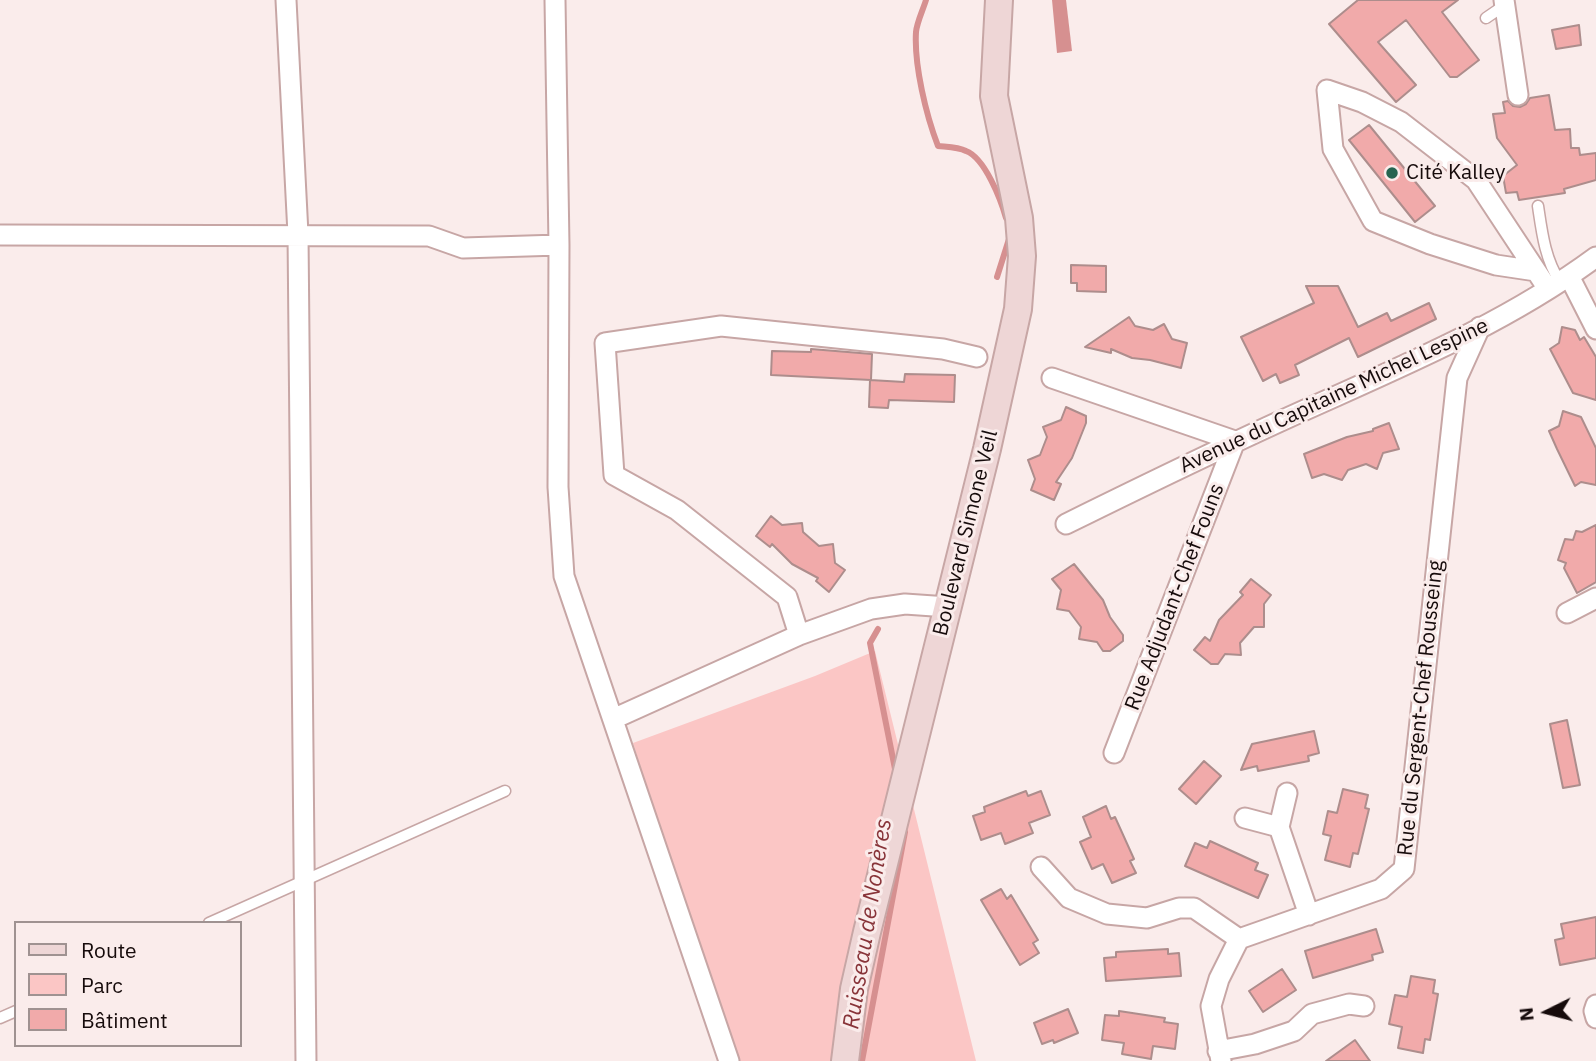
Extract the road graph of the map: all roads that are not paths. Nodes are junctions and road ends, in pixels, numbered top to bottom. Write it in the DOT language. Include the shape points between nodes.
graph roads {
  1 [pos="286,0"];
  2 [pos="555,0"];
  3 [pos="999,0"];
  4 [pos="1504,2"];
  5 [pos="1486,18"];
  6 [pos="1518,94"];
  7 [pos="1538,206"];
  8 [pos="298,234"];
  9 [pos="0,235"];
  10 [pos="559,245"];
  11 [pos="1596,257"];
  12 [pos="1536,271"];
  13 [pos="1559,283"];
  14 [pos="1480,327"];
  15 [pos="1596,329"];
  16 [pos="977,357"];
  17 [pos="1052,378"];
  18 [pos="1236,441"];
  19 [pos="1066,524"];
  20 [pos="1596,598"];
  21 [pos="948,607"];
  22 [pos="1567,613"];
  23 [pos="799,635"];
  24 [pos="622,715"];
  25 [pos="1114,753"];
  26 [pos="505,791"];
  27 [pos="1287,793"];
  28 [pos="1245,818"];
  29 [pos="1279,827"];
  30 [pos="1041,867"];
  31 [pos="305,879"];
  32 [pos="1309,915"];
  33 [pos="213,921"];
  34 [pos="1239,939"];
  35 [pos="1596,1005"];
  36 [pos="1364,1006"];
  37 [pos="1596,1018"];
  38 [pos="1219,1056"];
  39 [pos="306,1061"];
  40 [pos="729,1061"];
  41 [pos="845,1061"];
  1 -- 8 [label="street"];
  2 -- 10 [label="street"];
  3 -- 21 [label="main road, Boulevard Simone Veil" via="994,96 1019,218 1018,309"];
  4 -- 5 [label="lane"];
  4 -- 6 [label="street"];
  7 -- 13 [label="lane" via="1543,241"];
  8 -- 9 [label="street"];
  8 -- 10 [label="street" via="429,236 463,248"];
  8 -- 31 [label="street"];
  10 -- 40 [label="street" via="558,487 564,576"];
  11 -- 13 [label="street, Avenue du Capitaine Michel Lespine"];
  12 -- 12 [label="street" via="1476,180 1401,122 1327,90 1333,149 1373,221 1496,265"];
  12 -- 13 [label="street"];
  13 -- 14 [label="street, Avenue du Capitaine Michel Lespine"];
  13 -- 15 [label="street"];
  14 -- 18 [label="street, Avenue du Capitaine Michel Lespine"];
  14 -- 32 [label="street, Rue du Sergent-Chef Rousseing" via="1457,378 1404,869 1381,889"];
  16 -- 23 [label="street" via="943,349 721,326 605,343 614,475 677,510 786,597"];
  17 -- 18 [label="street"];
  18 -- 19 [label="street, Avenue du Capitaine Michel Lespine"];
  18 -- 25 [label="street, Rue Adjudant-Chef Founs"];
  20 -- 22 [label="street"];
  21 -- 23 [label="street" via="905,604 870,609"];
  21 -- 41 [label="main road, Boulevard Simone Veil" via="854,989"];
  23 -- 24 [label="street"];
  26 -- 31 [label="lane"];
  27 -- 29 [label="street"];
  28 -- 29 [label="street"];
  29 -- 32 [label="street"];
  30 -- 34 [label="street" via="1069,898 1107,914 1147,918 1194,908"];
  31 -- 33 [label="lane"];
  31 -- 39 [label="street"];
  32 -- 34 [label="street, Rue du Sergent-Chef Rousseing"];
  34 -- 38 [label="street" via="1211,1006"];
  35 -- 37 [label="street"];
  36 -- 38 [label="street" via="1349,1004 1312,1014 1294,1031"];
}
